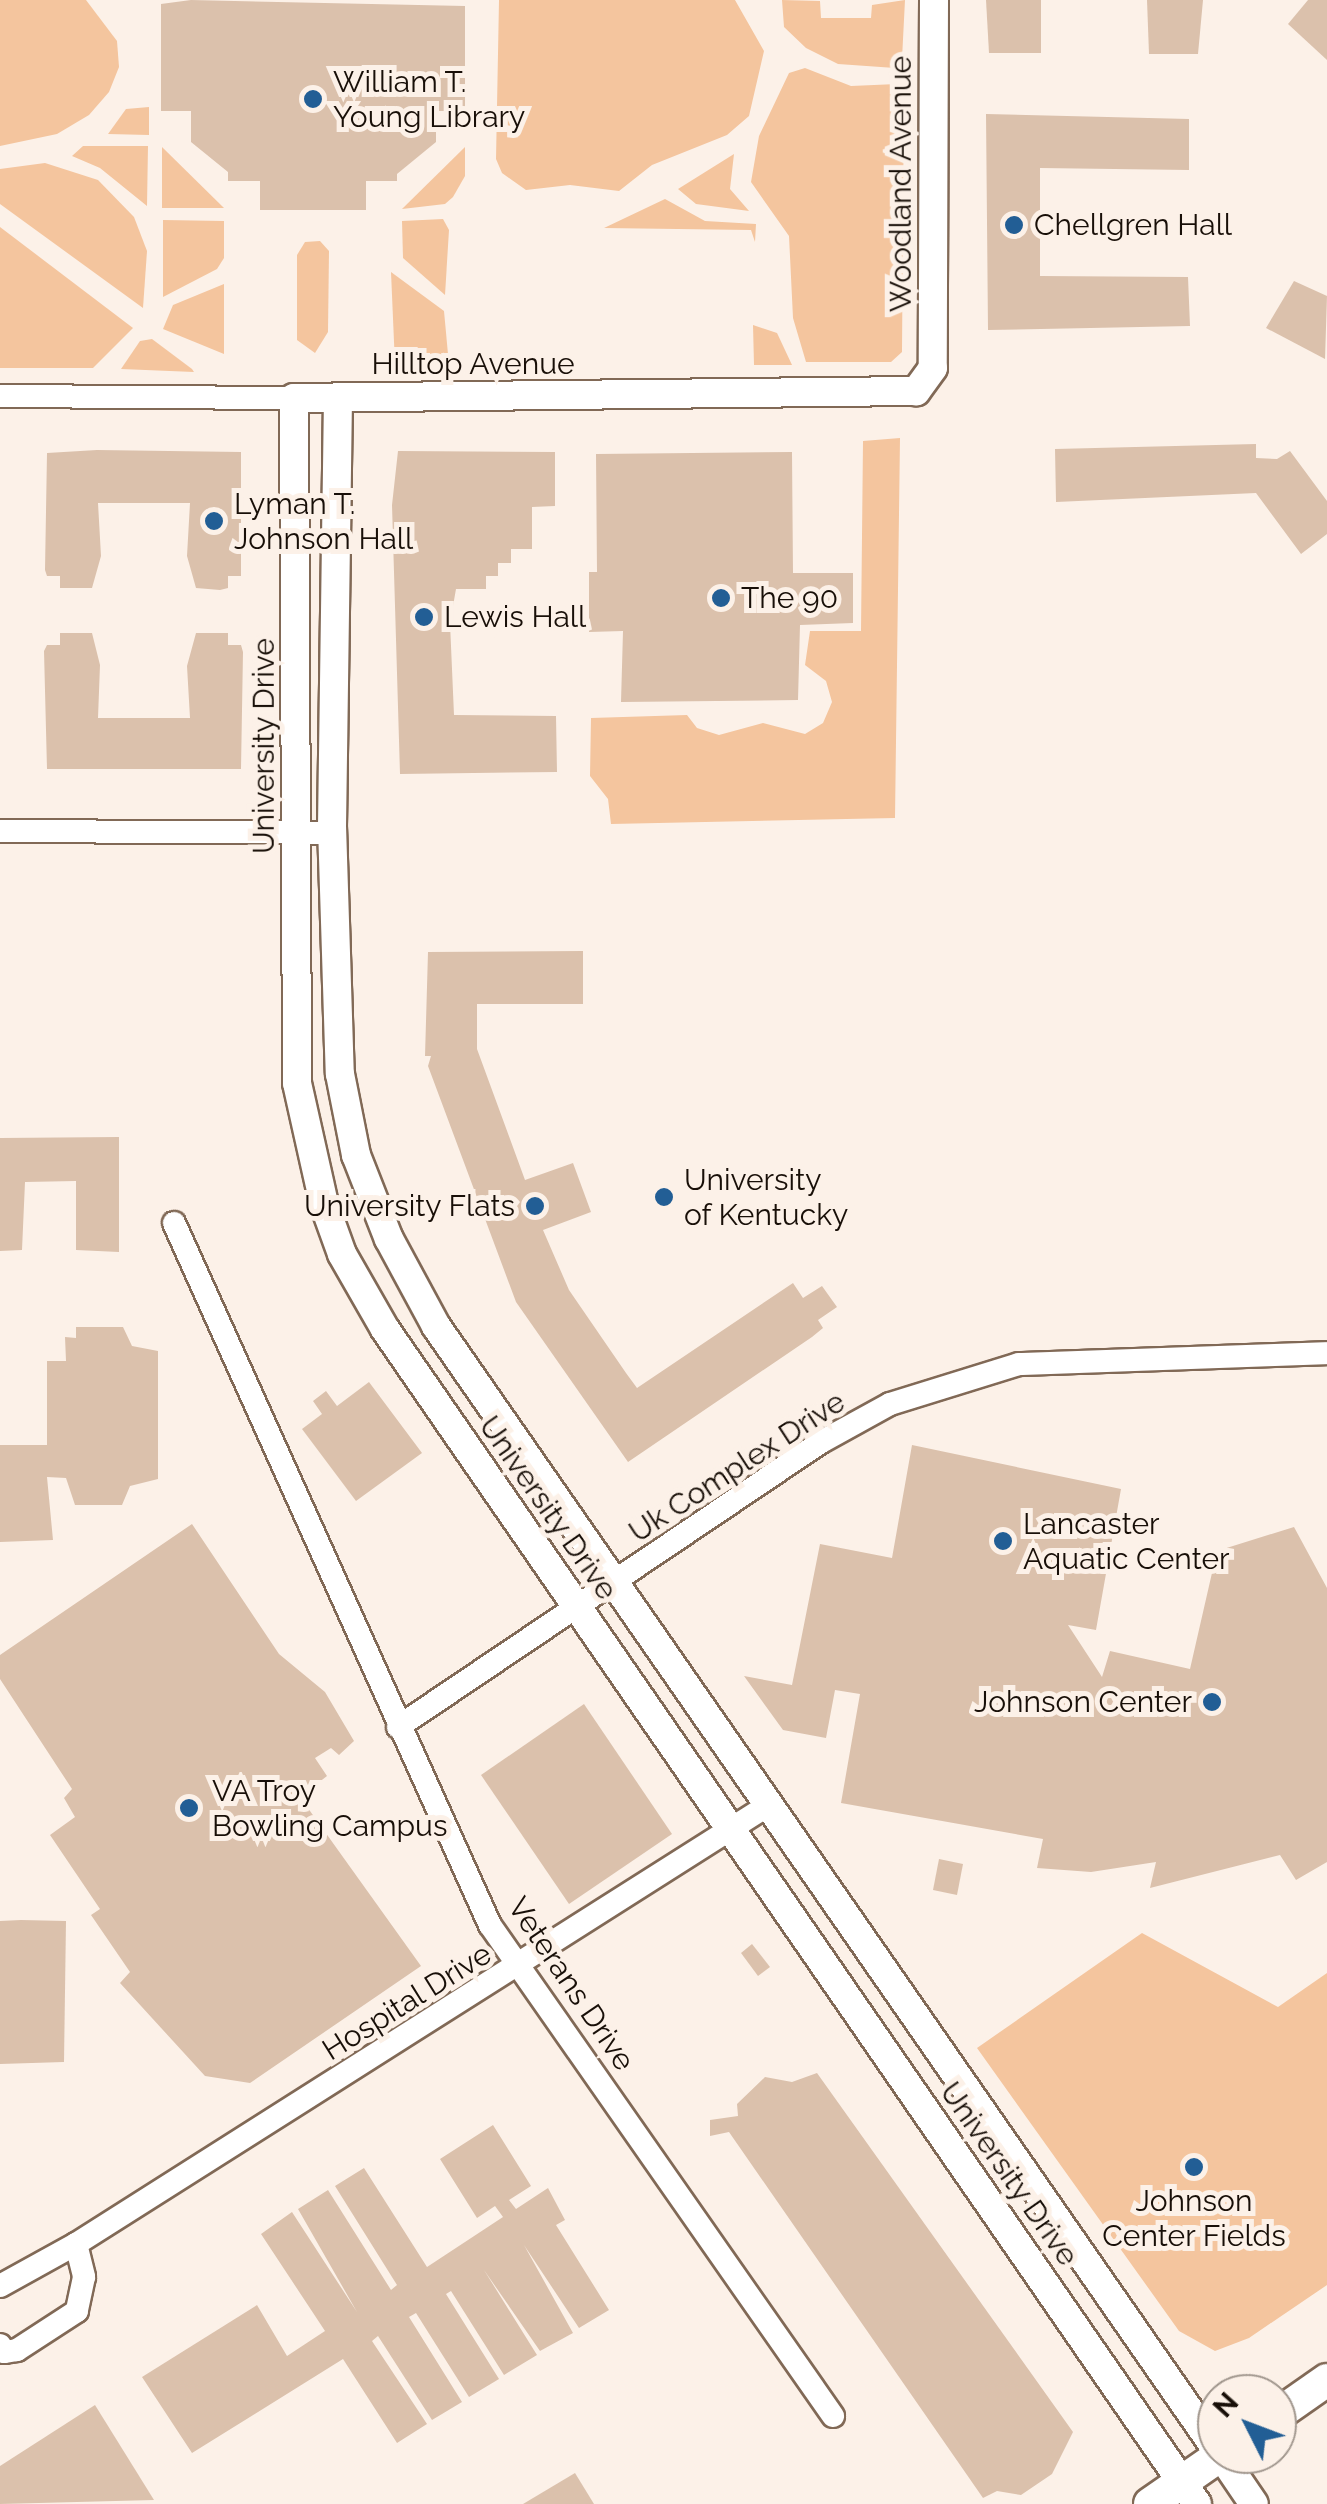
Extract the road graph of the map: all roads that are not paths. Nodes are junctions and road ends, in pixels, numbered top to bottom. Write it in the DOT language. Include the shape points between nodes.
graph roads {
  1 [pos="934,0"];
  2 [pos="933,368"];
  3 [pos="0,396"];
  4 [pos="338,397"];
  5 [pos="294,398"];
  6 [pos="0,831"];
  7 [pos="297,832"];
  8 [pos="333,833"];
  9 [pos="174,1223"];
  10 [pos="1327,1353"];
  11 [pos="614,1584"];
  12 [pos="578,1609"];
  13 [pos="398,1727"];
  14 [pos="767,1806"];
  15 [pos="732,1830"];
  16 [pos="518,1968"];
  17 [pos="76,2244"];
  18 [pos="0,2286"];
  19 [pos="1,2350"];
  20 [pos="1327,2380"];
  21 [pos="1297,2401"];
  22 [pos="833,2416"];
  23 [pos="1197,2420"];
  24 [pos="1234,2474"];
  25 [pos="1190,2493"];
  26 [pos="1150,2504"];
  27 [pos="1254,2504"];
  1 -- 2 [label="street, Woodland Avenue"];
  2 -- 4 [label="street, Hilltop Avenue" via="924,386 906,395"];
  3 -- 5 [label="street, Hilltop Avenue"];
  4 -- 5 [label="street, Hilltop Avenue"];
  4 -- 8 [label="street, University Drive"];
  5 -- 7 [label="street, University Drive"];
  6 -- 7 [label="street"];
  7 -- 8 [label="street"];
  7 -- 12 [label="street, University Drive" via="297,1082 342,1254 385,1329"];
  8 -- 11 [label="street, University Drive" via="340,1074 356,1155 411,1286"];
  9 -- 13 [label="street, Veterans Drive"];
  10 -- 11 [label="street, Uk Complex Drive" via="1076,1359 958,1378 890,1404 821,1442"];
  11 -- 12 [label="street, Uk Complex Drive"];
  11 -- 14 [label="street, University Drive"];
  12 -- 13 [label="street, Uk Complex Drive"];
  12 -- 15 [label="street, University Drive"];
  13 -- 16 [label="street, Veterans Drive" via="490,1925"];
  14 -- 15 [label="street, Hospital Drive"];
  14 -- 23 [label="street, University Drive"];
  15 -- 16 [label="street, Hospital Drive"];
  15 -- 25 [label="street, University Drive"];
  16 -- 17 [label="street, Hospital Drive"];
  16 -- 22 [label="street, Veterans Drive"];
  17 -- 18 [label="street, Hospital Drive"];
  17 -- 19 [label="street" via="84,2277 78,2311 34,2342"];
  20 -- 21 [label="main road"];
  24 -- 27 [label="street, University Drive"];
  25 -- 26 [label="main road"];
}
